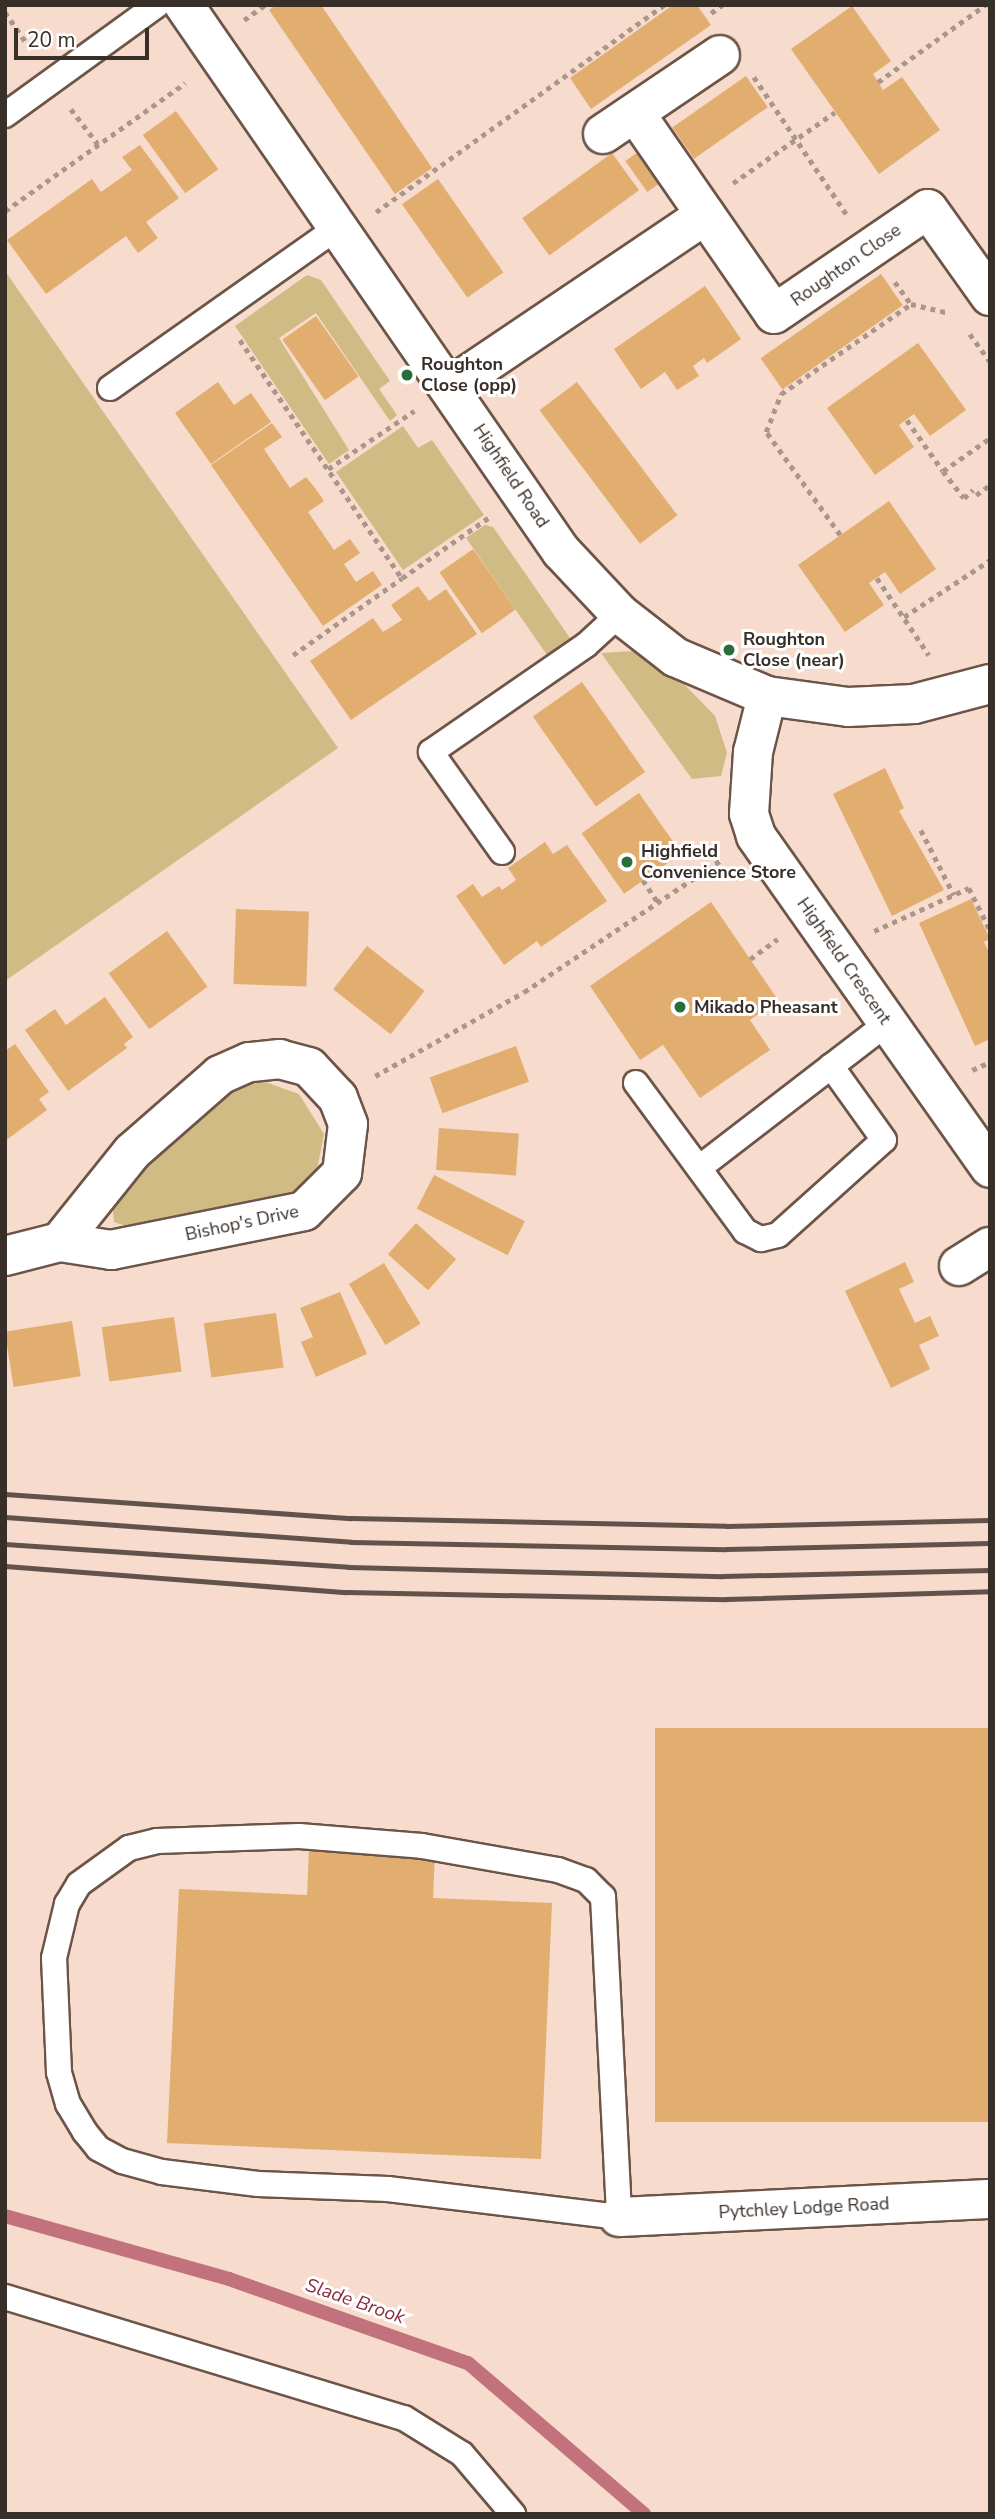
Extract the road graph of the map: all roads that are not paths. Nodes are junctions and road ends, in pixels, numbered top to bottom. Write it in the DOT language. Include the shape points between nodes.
graph roads {
  1 [pos="157,5"];
  2 [pos="184,5"];
  3 [pos="729,50"];
  4 [pos="635,113"];
  5 [pos="5,114"];
  6 [pos="603,134"];
  7 [pos="702,211"];
  8 [pos="337,228"];
  9 [pos="990,296"];
  10 [pos="450,387"];
  11 [pos="110,388"];
  12 [pos="620,614"];
  13 [pos="990,684"];
  14 [pos="767,696"];
  15 [pos="502,852"];
  16 [pos="887,1023"];
  17 [pos="831,1066"];
  18 [pos="636,1083"];
  19 [pos="699,1167"];
  20 [pos="990,1168"];
  21 [pos="60,1242"];
  22 [pos="5,1256"];
  23 [pos="990,2199"];
  24 [pos="619,2217"];
  25 [pos="5,2297"];
  26 [pos="513,2514"];
  1 -- 5 [label="lane"];
  2 -- 8 [label="street, Highfield Road"];
  3 -- 4 [label="street"];
  4 -- 6 [label="street"];
  4 -- 7 [label="street, Roughton Close"];
  7 -- 9 [label="street, Roughton Close" via="774,314 928,208"];
  7 -- 10 [label="street"];
  8 -- 10 [label="street, Highfield Road"];
  8 -- 11 [label="lane"];
  10 -- 12 [label="street, Highfield Road" via="561,551"];
  12 -- 14 [label="street, Highfield Road" via="675,657"];
  12 -- 15 [label="lane" via="586,645 431,752"];
  13 -- 14 [label="street, Highfield Road" via="914,704 848,707"];
  14 -- 16 [label="street, Highfield Crescent" via="753,752 749,814 756,836"];
  16 -- 17 [label="lane"];
  16 -- 20 [label="street, Highfield Crescent"];
  17 -- 19 [label="lane"];
  17 -- 19 [label="lane" via="884,1139 778,1235 761,1239 745,1231"];
  18 -- 19 [label="lane"];
  21 -- 21 [label="street, Bishop's Drive" via="132,1152 220,1076 249,1062 280,1059 309,1067 338,1098 348,1124 342,1173 304,1211 111,1250"];
  21 -- 22 [label="street, Bishop's Drive"];
  23 -- 24 [label="street, Pytchley Lodge Road"];
  24 -- 24 [label="lane" via="388,2189 258,2184 162,2172 98,2148 68,2104 59,2072 54,1958 67,1904 101,1864 129,1848 200,1838 299,1836 422,1846 586,1880 603,1897"];
  25 -- 26 [label="lane" via="404,2418 462,2454"];
}
